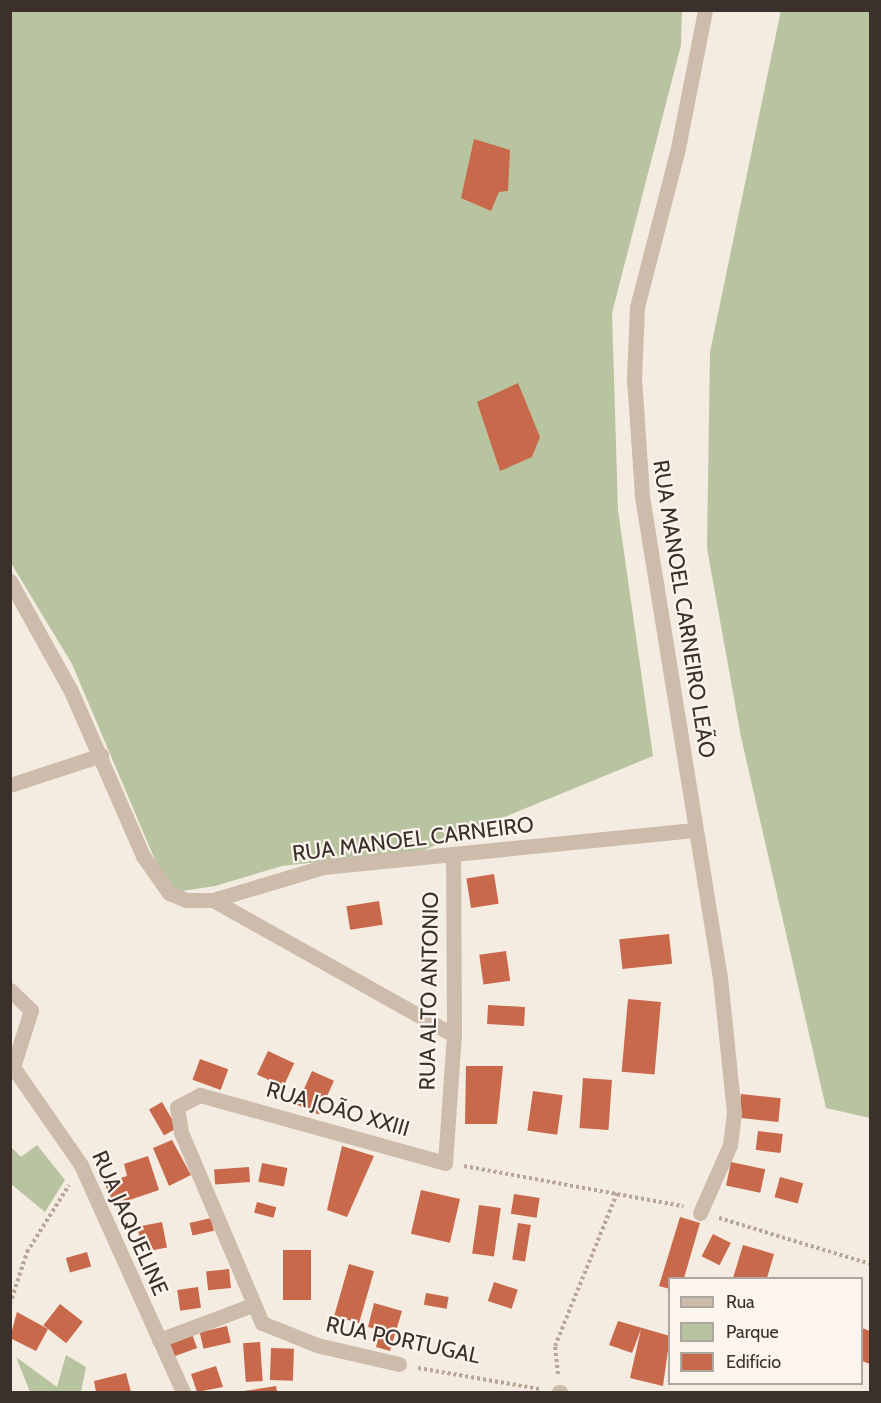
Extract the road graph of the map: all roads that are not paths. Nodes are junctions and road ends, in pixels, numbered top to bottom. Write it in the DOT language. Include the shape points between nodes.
graph roads {
  1 [pos="705,10"];
  2 [pos="10,581"];
  3 [pos="101,755"];
  4 [pos="10,785"];
  5 [pos="694,830"];
  6 [pos="453,856"];
  7 [pos="213,900"];
  8 [pos="10,990"];
  9 [pos="454,1035"];
  10 [pos="445,1162"];
  11 [pos="700,1214"];
  12 [pos="252,1305"];
  13 [pos="159,1340"];
  14 [pos="399,1365"];
  15 [pos="183,1392"];
  1 -- 5 [label="street, RUA MANOEL CARNEIRO LEÃO" via="678,148 637,307 634,379 642,495"];
  2 -- 3 [label="street, RUA MANOEL CARNEIRO"];
  3 -- 4 [label="street"];
  3 -- 7 [label="street, RUA MANOEL CARNEIRO" via="155,876 169,892 186,900"];
  5 -- 6 [label="street, RUA MANOEL CARNEIRO"];
  5 -- 11 [label="street, RUA MANOEL CARNEIRO LEÃO" via="720,978 734,1113 730,1145"];
  6 -- 7 [label="street, RUA MANOEL CARNEIRO" via="323,867"];
  6 -- 9 [label="street, RUA ALTO ANTONIO"];
  7 -- 9 [label="street"];
  8 -- 13 [label="street, RUA JAQUELINE" via="31,1010 13,1067 81,1165"];
  9 -- 10 [label="street, RUA ALTO ANTONIO"];
  10 -- 12 [label="street, RUA JOÃO XXIII" via="207,1097 181,1101 176,1119"];
  12 -- 13 [label="street"];
  12 -- 14 [label="street, RUA PORTUGAL" via="262,1323 284,1335"];
  13 -- 15 [label="street, RUA JAQUELINE"];
}
